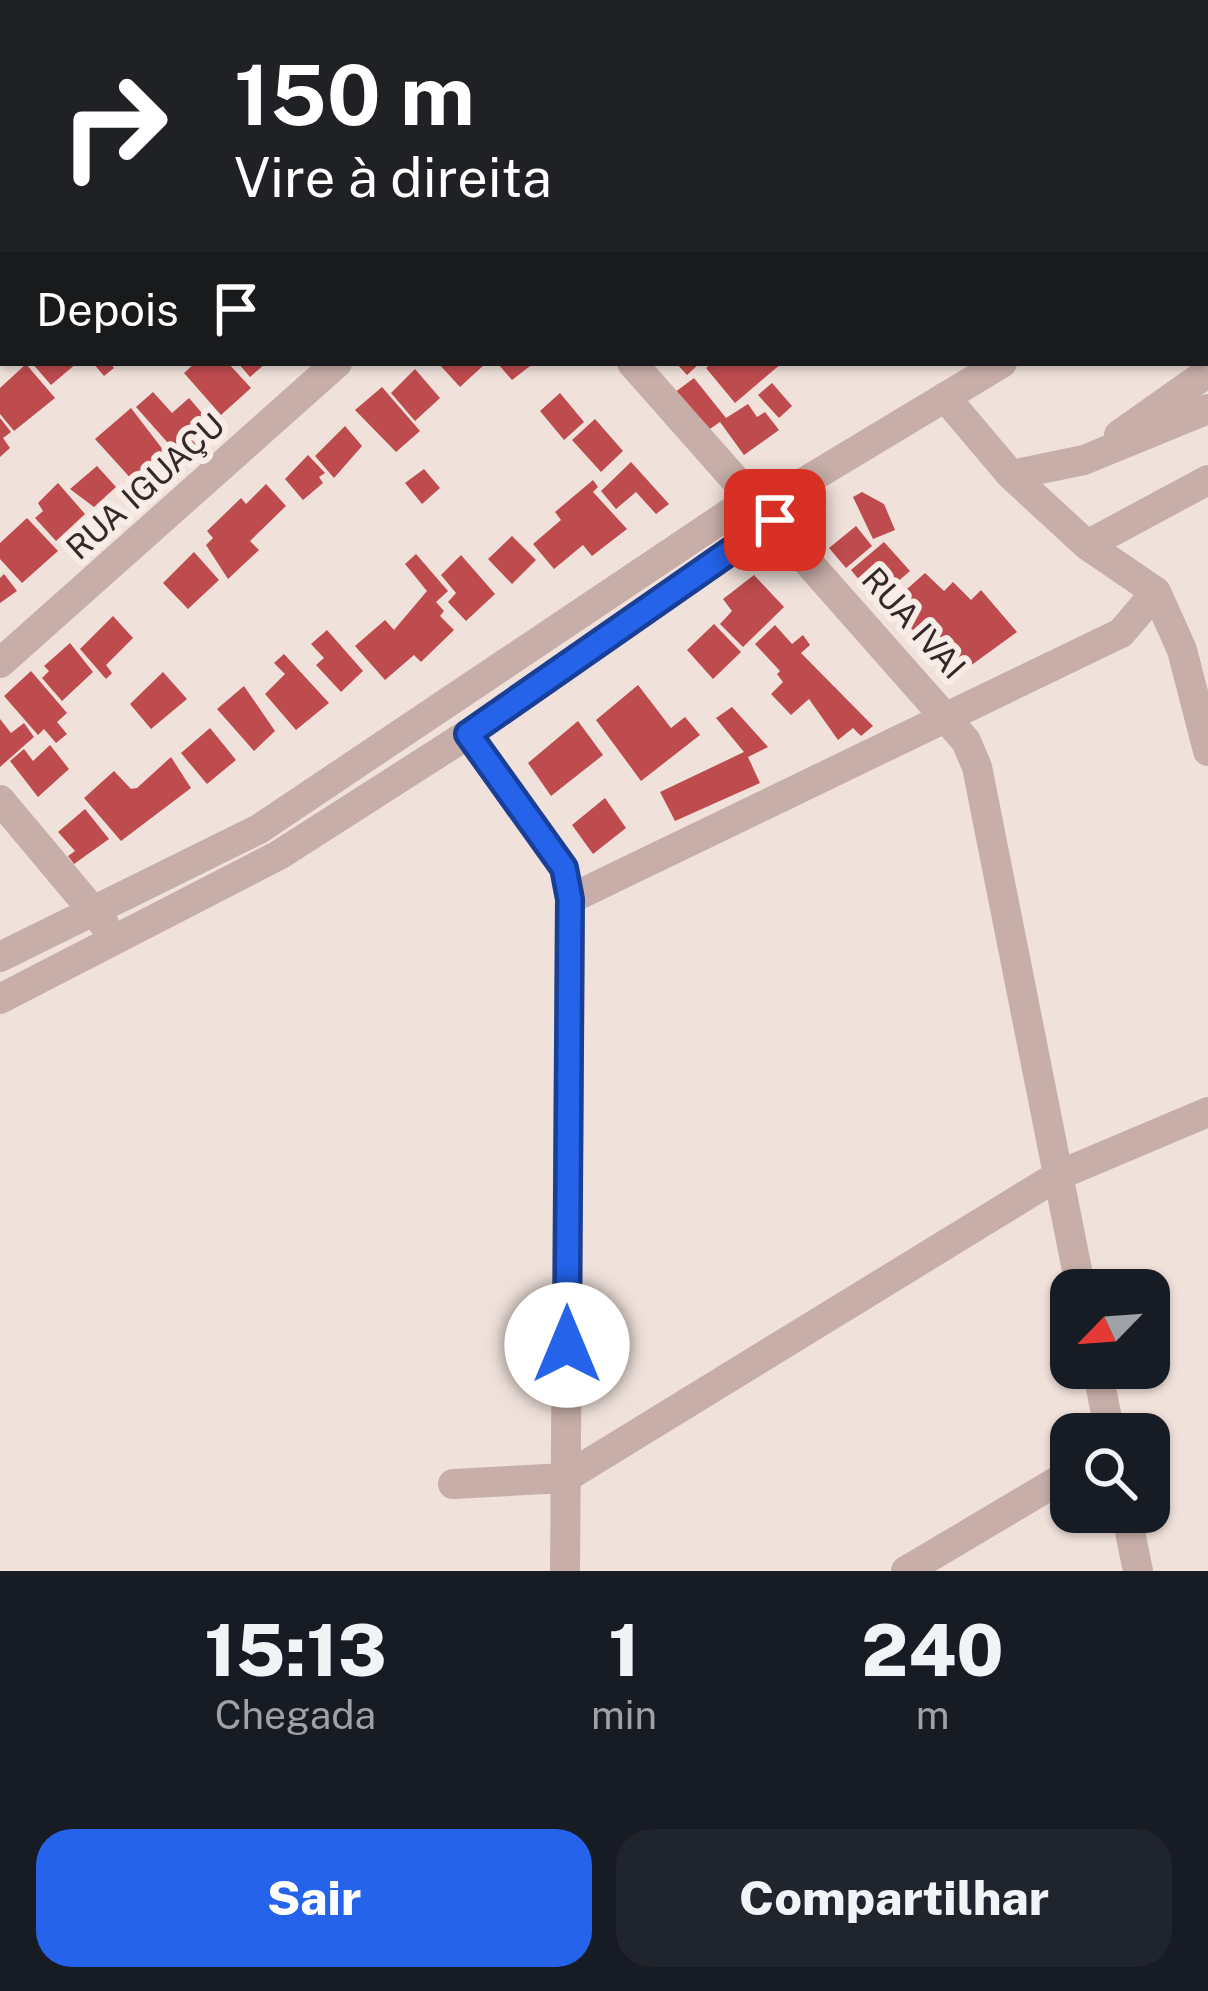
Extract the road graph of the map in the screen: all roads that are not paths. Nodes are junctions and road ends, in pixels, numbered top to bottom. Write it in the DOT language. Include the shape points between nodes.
graph roads {
  1 [pos="334,366"];
  2 [pos="635,366"];
  3 [pos="997,366"];
  4 [pos="1208,372"];
  5 [pos="945,397"];
  6 [pos="1208,409"];
  7 [pos="1084,460"];
  8 [pos="1011,475"];
  9 [pos="1208,480"];
  10 [pos="765,509"];
  11 [pos="1087,545"];
  12 [pos="1156,592"];
  13 [pos="0,663"];
  14 [pos="949,716"];
  15 [pos="468,734"];
  16 [pos="1208,751"];
  17 [pos="0,800"];
  18 [pos="570,899"];
  19 [pos="95,910"];
  20 [pos="115,942"];
  21 [pos="0,957"];
  22 [pos="0,999"];
  23 [pos="1208,1112"];
  24 [pos="1058,1175"];
  25 [pos="1078,1269"];
  26 [pos="566,1478"];
  27 [pos="453,1484"];
  28 [pos="1050,1485"];
  29 [pos="1130,1533"];
  30 [pos="565,1571"];
  31 [pos="906,1571"];
  32 [pos="1138,1571"];
  1 -- 13 [label="street, RUA IGUAÇU"];
  2 -- 10 [label="street, RUA IVAI"];
  3 -- 5 [label="street"];
  4 -- 7 [label="street"];
  5 -- 8 [label="street"];
  5 -- 10 [label="street"];
  6 -- 7 [label="street"];
  7 -- 8 [label="street"];
  8 -- 11 [label="street"];
  9 -- 11 [label="street"];
  10 -- 14 [label="street, RUA IVAI"];
  10 -- 15 [label="street"];
  10 -- 19 [label="street" via="259,829"];
  11 -- 12 [label="street"];
  12 -- 14 [label="street" via="1121,633"];
  12 -- 16 [label="street" via="1188,668"];
  14 -- 18 [label="street"];
  14 -- 24 [label="street, RUA IVAI" via="977,767"];
  15 -- 18 [label="street" via="564,868"];
  15 -- 20 [label="street" via="279,855"];
  17 -- 19 [label="street"];
  18 -- 26 [label="street"];
  19 -- 20 [label="street"];
  19 -- 21 [label="street"];
  20 -- 22 [label="street"];
  23 -- 24 [label="street"];
  24 -- 25 [label="street, RUA IVAI"];
  24 -- 26 [label="street"];
  26 -- 27 [label="street"];
  26 -- 30 [label="street"];
  28 -- 31 [label="street"];
  29 -- 32 [label="street"];
}
